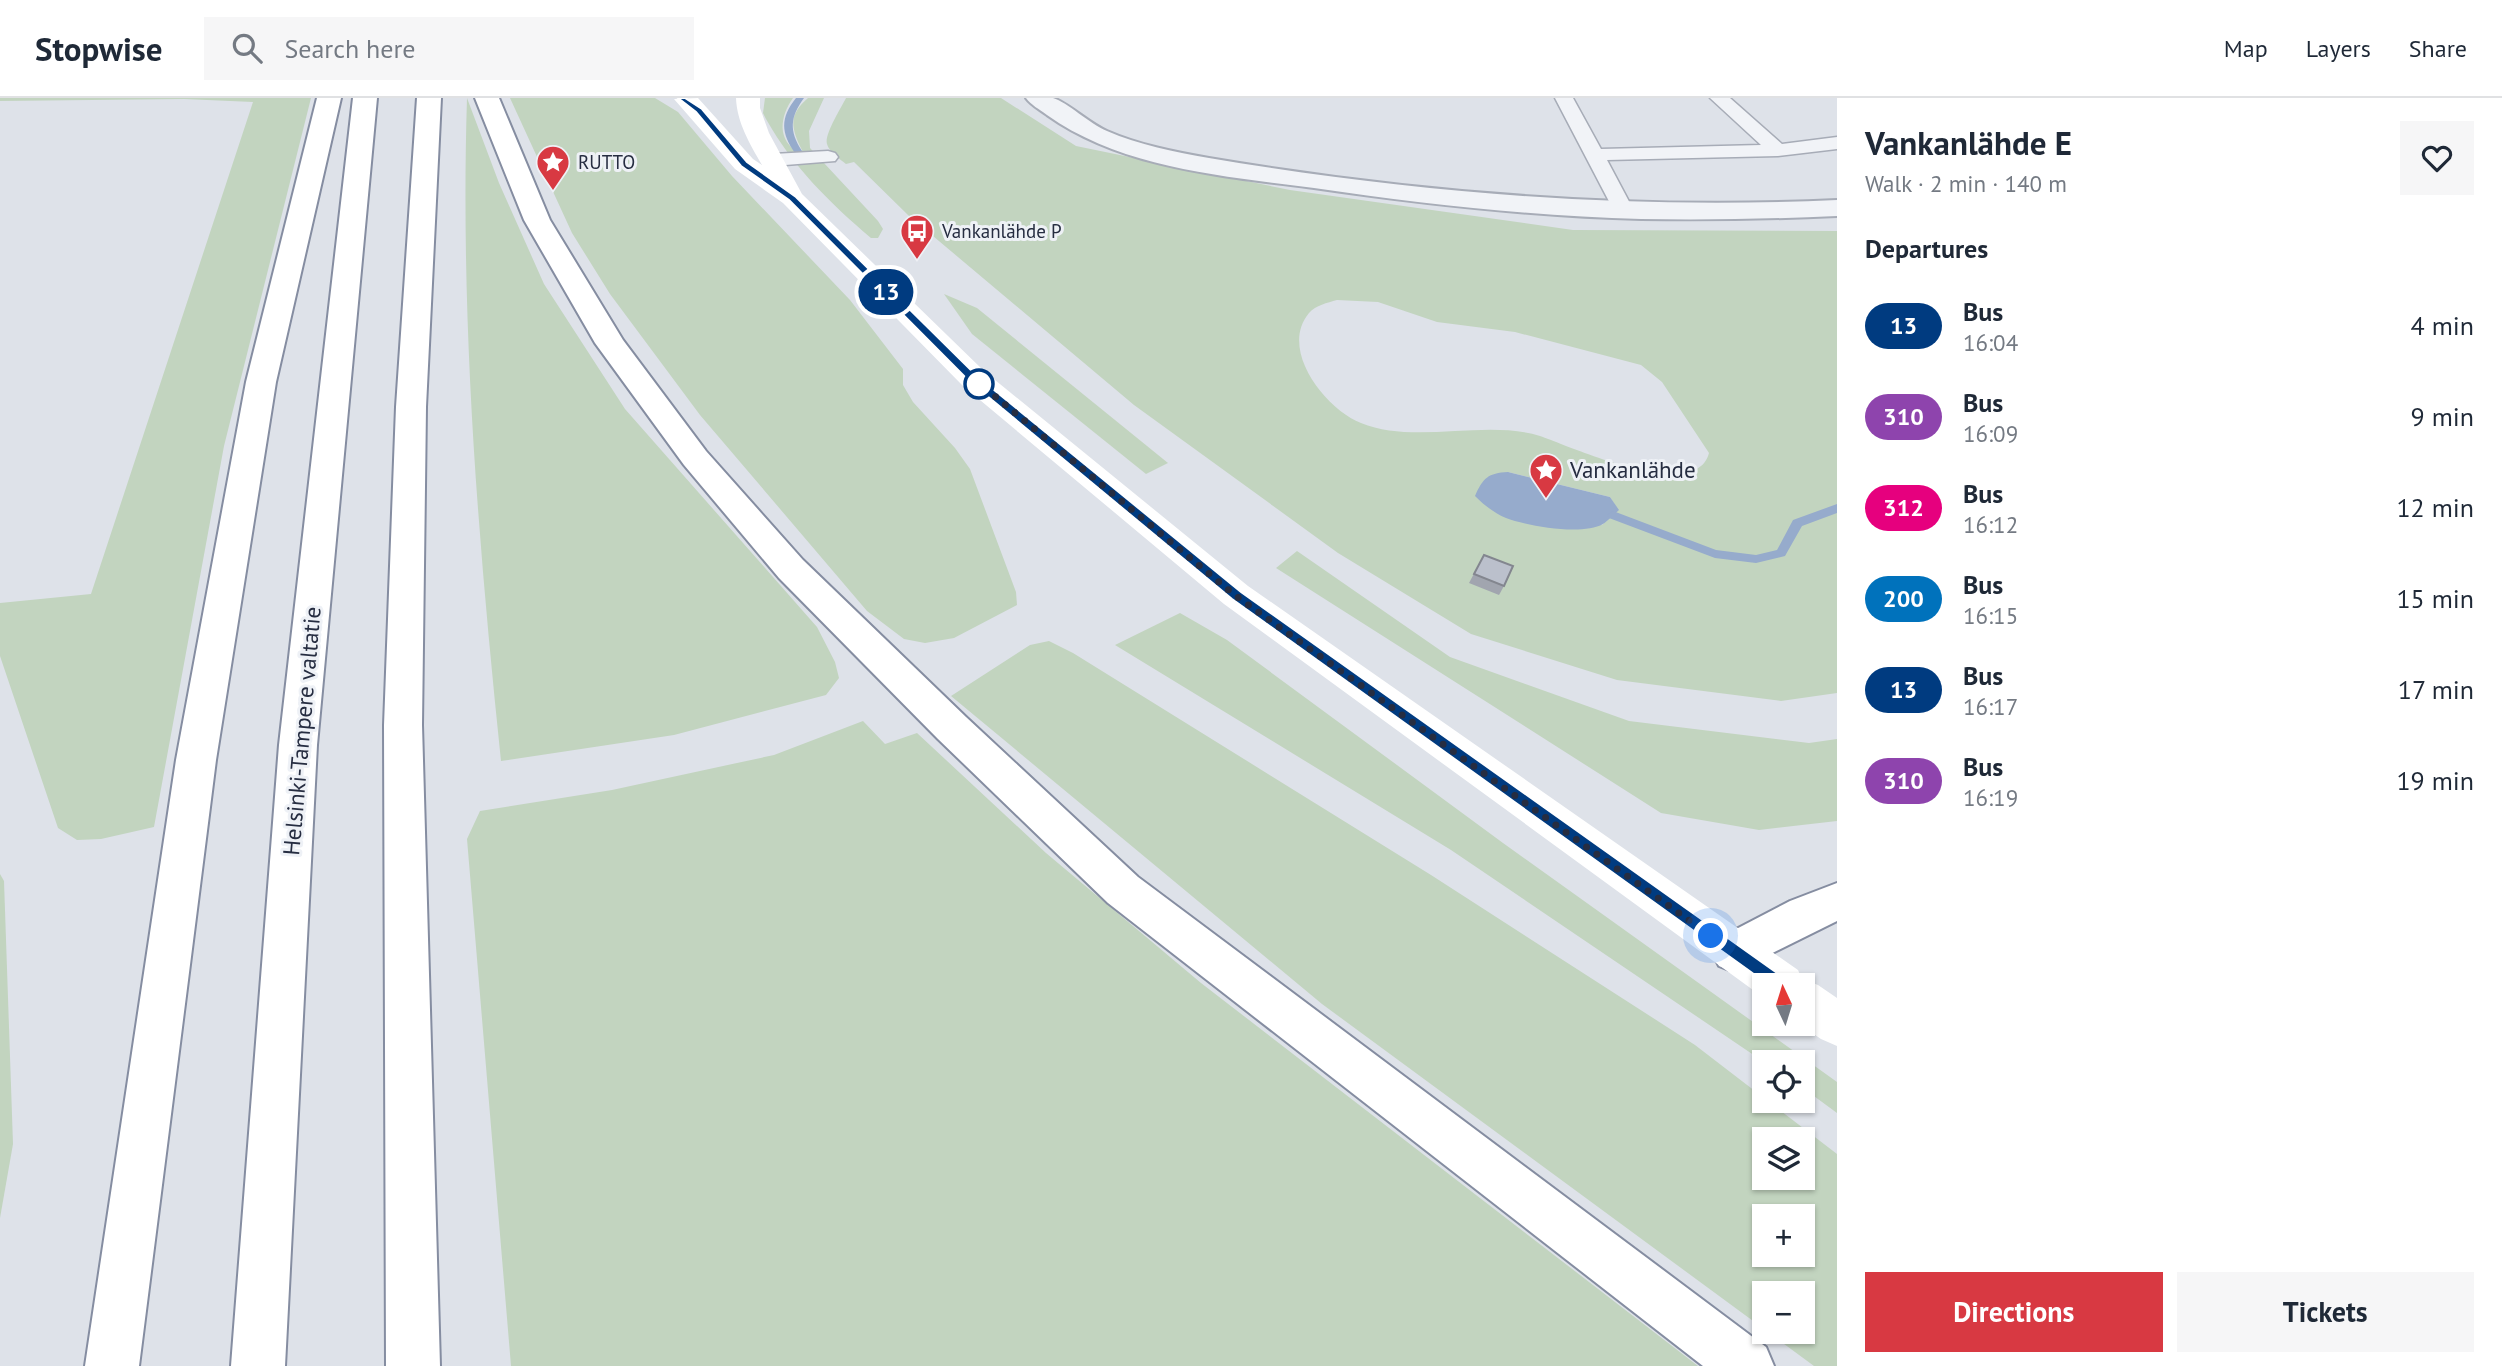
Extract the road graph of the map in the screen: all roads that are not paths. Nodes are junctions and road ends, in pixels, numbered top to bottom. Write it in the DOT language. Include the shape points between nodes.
graph roads {
  1 [pos="329,98"];
  2 [pos="365,98"];
  3 [pos="429,98"];
  4 [pos="486,98"];
  5 [pos="748,98"];
  6 [pos="1038,98"];
  7 [pos="1564,98"];
  8 [pos="1719,98"];
  9 [pos="684,99"];
  10 [pos="720,99"];
  11 [pos="1837,142"];
  12 [pos="1778,150"];
  13 [pos="1595,155"];
  14 [pos="828,157"];
  15 [pos="774,160"];
  16 [pos="792,198"];
  17 [pos="1837,208"];
  18 [pos="1623,209"];
  19 [pos="1837,902"];
  20 [pos="1734,952"];
  21 [pos="1765,973"];
  22 [pos="1815,1009"];
  23 [pos="1837,1024"];
  24 [pos="112,1366"];
  25 [pos="258,1366"];
  26 [pos="413,1366"];
  27 [pos="1747,1366"];
  1 -- 24 [label="main road" via="261,382 198,747"];
  2 -- 25 [label="main road, Helsinki-Tampere valtatie" via="298,745"];
  3 -- 26 [label="main road" via="411,407 403,725"];
  4 -- 27 [label="main road" via="537,220 610,343 695,458 791,569 1123,890"];
  5 -- 15 [label="main road" via="757,131"];
  6 -- 18 [label="street" via="1078,127 1104,139 1179,159 1380,191"];
  7 -- 13 [label="lane"];
  8 -- 12 [label="lane"];
  9 -- 10 [label="main road"];
  9 -- 16 [label="main road" via="744,164"];
  11 -- 12 [label="lane"];
  12 -- 13 [label="lane"];
  13 -- 18 [label="lane"];
  14 -- 15 [label="lane"];
  15 -- 16 [label="main road"];
  16 -- 20 [label="main road" via="973,378 1236,596"];
  17 -- 18 [label="street"];
  19 -- 20 [label="main road"];
  20 -- 21 [label="main road"];
  22 -- 23 [label="main road"];
}
